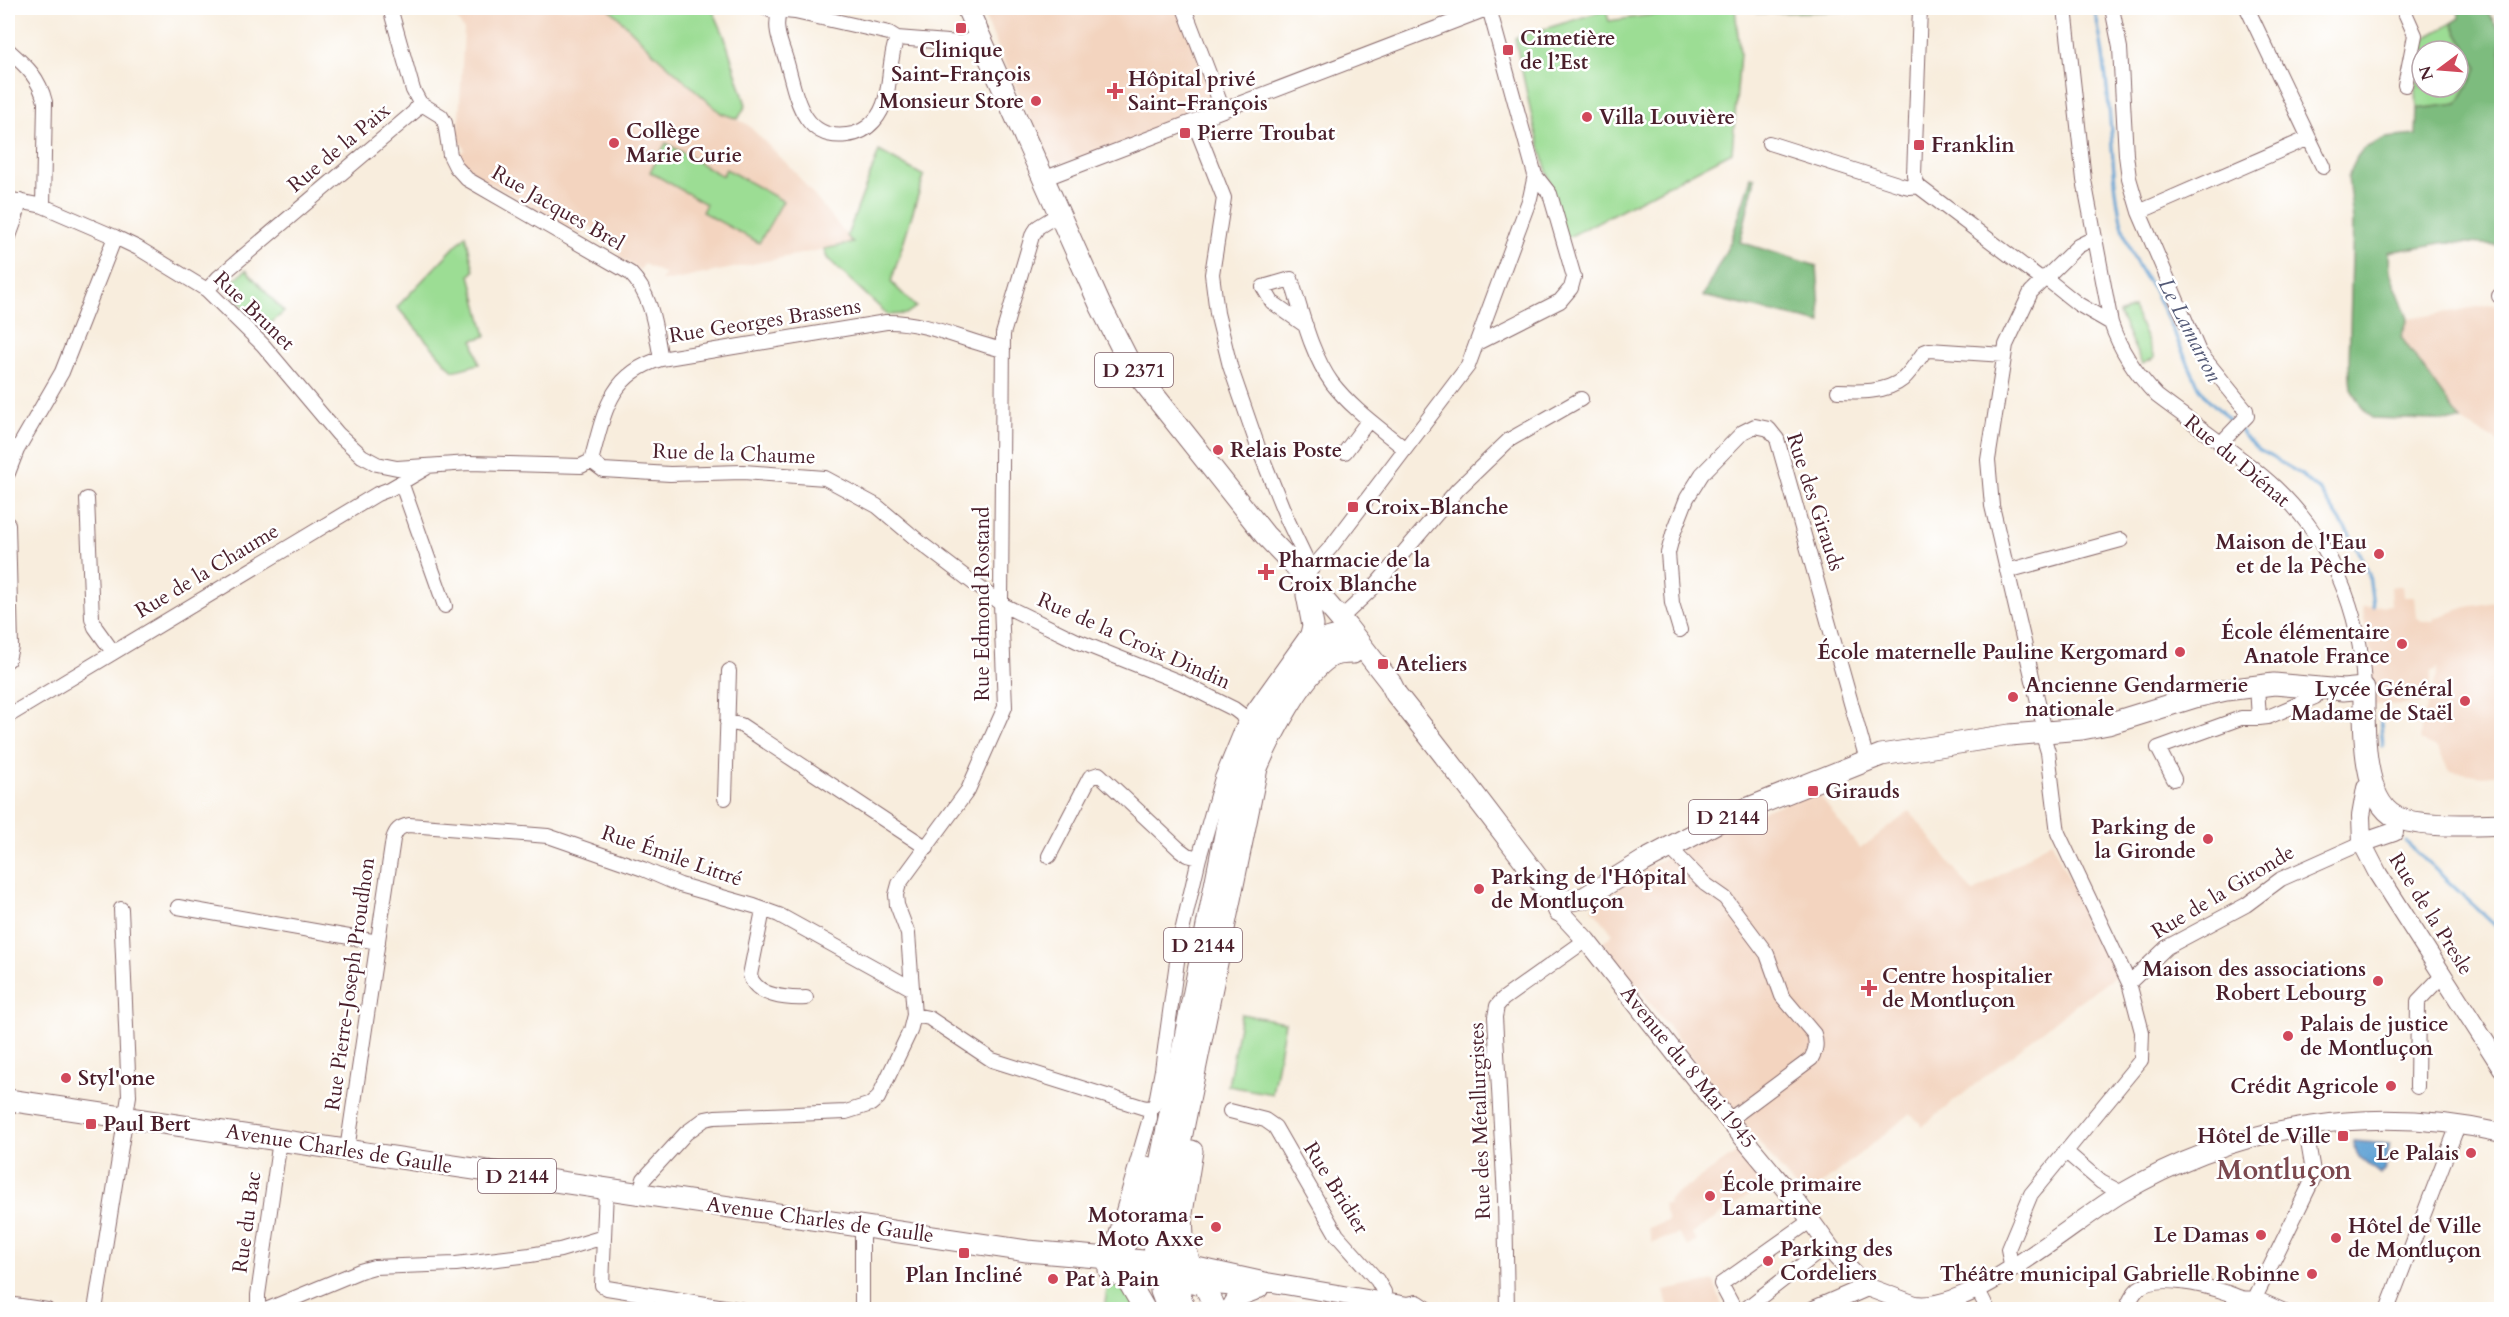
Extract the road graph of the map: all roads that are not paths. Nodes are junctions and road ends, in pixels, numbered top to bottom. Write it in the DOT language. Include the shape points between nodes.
graph roads {
  1 [pos="390,8"];
  2 [pos="765,8"];
  3 [pos="967,8"];
  4 [pos="1184,8"];
  5 [pos="1489,8"];
  6 [pos="1920,8"];
  7 [pos="2066,8"];
  8 [pos="2112,8"];
  9 [pos="2247,8"];
  10 [pos="2403,8"];
  11 [pos="779,14"];
  12 [pos="897,38"];
  13 [pos="980,38"];
  14 [pos="8,50"];
  15 [pos="2405,85"];
  16 [pos="420,103"];
  17 [pos="1223,111"];
  18 [pos="1194,122"];
  19 [pos="2309,138"];
  20 [pos="1769,143"];
  21 [pos="2324,167"];
  22 [pos="1535,176"];
  23 [pos="1043,179"];
  24 [pos="1918,186"];
  25 [pos="14,200"];
  26 [pos="43,206"];
  27 [pos="2139,212"];
  28 [pos="1059,214"];
  29 [pos="115,237"];
  30 [pos="2094,238"];
  31 [pos="8,239"];
  32 [pos="2043,278"];
  33 [pos="207,290"];
  34 [pos="2110,322"];
  35 [pos="1306,326"];
  36 [pos="1478,343"];
  37 [pos="1003,350"];
  38 [pos="2004,355"];
  39 [pos="661,359"];
  40 [pos="1838,391"];
  41 [pos="1581,399"];
  42 [pos="1370,420"];
  43 [pos="2220,444"];
  44 [pos="1405,449"];
  45 [pos="1345,452"];
  46 [pos="591,461"];
  47 [pos="377,464"];
  48 [pos="429,466"];
  49 [pos="8,473"];
  50 [pos="401,482"];
  51 [pos="377,494"];
  52 [pos="87,499"];
  53 [pos="8,524"];
  54 [pos="2121,540"];
  55 [pos="2007,571"];
  56 [pos="1302,578"];
  57 [pos="1001,604"];
  58 [pos="445,606"];
  59 [pos="1680,630"];
  60 [pos="1335,632"];
  61 [pos="113,652"];
  62 [pos="8,660"];
  63 [pos="1310,663"];
  64 [pos="729,671"];
  65 [pos="2259,687"];
  66 [pos="2364,688"];
  67 [pos="2315,697"];
  68 [pos="8,716"];
  69 [pos="2259,718"];
  70 [pos="2364,720"];
  71 [pos="727,722"];
  72 [pos="1245,722"];
  73 [pos="2042,732"];
  74 [pos="1874,758"];
  75 [pos="2174,779"];
  76 [pos="725,798"];
  77 [pos="2374,801"];
  78 [pos="1481,805"];
  79 [pos="2502,824"];
  80 [pos="2456,825"];
  81 [pos="401,827"];
  82 [pos="2394,832"];
  83 [pos="2362,843"];
  84 [pos="927,848"];
  85 [pos="1670,848"];
  86 [pos="1049,856"];
  87 [pos="1199,858"];
  88 [pos="1565,902"];
  89 [pos="178,907"];
  90 [pos="121,909"];
  91 [pos="764,910"];
  92 [pos="1586,940"];
  93 [pos="378,942"];
  94 [pos="2120,963"];
  95 [pos="2144,968"];
  96 [pos="2442,976"];
  97 [pos="2128,983"];
  98 [pos="911,988"];
  99 [pos="806,998"];
  100 [pos="914,1015"];
  101 [pos="2502,1068"];
  102 [pos="2417,1087"];
  103 [pos="8,1100"];
  104 [pos="1230,1111"];
  105 [pos="1153,1112"];
  106 [pos="124,1117"];
  107 [pos="1729,1120"];
  108 [pos="2305,1125"];
  109 [pos="2458,1125"];
  110 [pos="2502,1133"];
  111 [pos="280,1140"];
  112 [pos="347,1150"];
  113 [pos="2065,1151"];
  114 [pos="2101,1182"];
  115 [pos="606,1190"];
  116 [pos="2122,1193"];
  117 [pos="639,1194"];
  118 [pos="2102,1205"];
  119 [pos="1810,1221"];
  120 [pos="862,1226"];
  121 [pos="604,1238"];
  122 [pos="1828,1245"];
  123 [pos="1027,1251"];
  124 [pos="1050,1257"];
  125 [pos="2012,1269"];
  126 [pos="1160,1272"];
  127 [pos="1260,1286"];
  128 [pos="1867,1287"];
  129 [pos="1977,1288"];
  130 [pos="2244,1302"];
  131 [pos="8,1304"];
  132 [pos="1144,1307"];
  133 [pos="1381,1307"];
  134 [pos="1413,1308"];
  135 [pos="1923,1308"];
  136 [pos="47,1310"];
  137 [pos="95,1310"];
  138 [pos="258,1310"];
  139 [pos="266,1310"];
  140 [pos="743,1310"];
  141 [pos="862,1310"];
  142 [pos="1216,1310"];
  143 [pos="1231,1310"];
  144 [pos="1507,1310"];
  145 [pos="1735,1310"];
  146 [pos="1744,1310"];
  147 [pos="1814,1310"];
  148 [pos="1988,1310"];
  149 [pos="2125,1310"];
  150 [pos="2282,1310"];
  151 [pos="2387,1310"];
  1 -- 16 [label="street, Rue de la Paix"];
  2 -- 11 [label="street"];
  3 -- 13 [label="main road, D 2371"];
  4 -- 17 [label="street"];
  5 -- 17 [label="street"];
  5 -- 22 [label="street"];
  6 -- 24 [label="street" via="1914,175"];
  7 -- 30 [label="street, Rue du Diénat" via="2076,116"];
  8 -- 27 [label="street" via="2120,48 2129,178"];
  9 -- 19 [label="street"];
  10 -- 15 [label="street" via="2415,35"];
  11 -- 12 [label="street" via="795,12"];
  11 -- 12 [label="street" via="778,34 801,112 810,124 837,136 865,130 875,121 886,96"];
  12 -- 13 [label="street" via="960,43"];
  13 -- 23 [label="main road, D 2371"];
  14 -- 26 [label="street" via="32,71 45,102"];
  16 -- 33 [label="street, Rue de la Paix"];
  16 -- 39 [label="street, Rue Jacques Brel" via="441,116 453,162 467,179 630,273 642,284"];
  17 -- 18 [label="street"];
  18 -- 23 [label="street"];
  18 -- 56 [label="street" via="1224,198 1212,274 1217,314 1230,366 1287,519"];
  19 -- 21 [label="street"];
  19 -- 27 [label="street"];
  20 -- 24 [label="street" via="1909,188"];
  22 -- 36 [label="street"];
  22 -- 36 [label="street" via="1550,194 1574,277 1571,288 1560,301"];
  23 -- 28 [label="main road, D 2371"];
  24 -- 32 [label="street"];
  25 -- 26 [label="street, Rue Brunet"];
  25 -- 31 [label="street" via="15,220"];
  26 -- 29 [label="street, Rue Brunet"];
  27 -- 43 [label="street" via="2199,352 2246,410 2244,420"];
  28 -- 37 [label="street, Rue Edmond Rostand" via="1038,227 1032,236 1003,334"];
  28 -- 56 [label="main road, D 2371" via="1131,366"];
  29 -- 33 [label="street, Rue Brunet"];
  29 -- 49 [label="street" via="62,372"];
  30 -- 32 [label="street" via="2078,246"];
  30 -- 34 [label="street, Rue du Diénat"];
  32 -- 34 [label="street"];
  32 -- 38 [label="street" via="2031,292"];
  33 -- 47 [label="street, Rue Brunet" via="263,345 338,434"];
  34 -- 43 [label="street, Rue du Diénat" via="2117,342 2145,383"];
  35 -- 42 [label="street" via="1331,382"];
  36 -- 44 [label="street" via="1468,366"];
  37 -- 39 [label="street, Rue Georges Brassens" via="919,324 886,322"];
  37 -- 57 [label="street, Rue Edmond Rostand"];
  38 -- 40 [label="street" via="1929,350 1904,379 1891,385 1859,392"];
  38 -- 55 [label="street" via="1987,474"];
  39 -- 46 [label="street, Rue Georges Brassens" via="636,368 617,386 605,411"];
  41 -- 60 [label="street" via="1509,440 1458,489"];
  42 -- 44 [label="street"];
  42 -- 45 [label="street"];
  43 -- 66 [label="street, Rue du Diénat" via="2275,488 2322,545 2357,626"];
  44 -- 56 [label="street" via="1331,547"];
  46 -- 48 [label="street, Rue de la Chaume" via="580,466"];
  46 -- 57 [label="street, Rue de la Chaume" via="603,470 670,474 743,472 825,478 877,506"];
  47 -- 48 [label="street, Rue de la Chaume" via="398,468"];
  47 -- 51 [label="street" via="387,478 386,486"];
  48 -- 50 [label="street, Rue de la Chaume"];
  50 -- 51 [label="street, Rue de la Chaume"];
  50 -- 58 [label="street"];
  51 -- 61 [label="street, Rue de la Chaume"];
  52 -- 61 [label="street" via="92,618"];
  53 -- 62 [label="street"];
  54 -- 55 [label="street"];
  55 -- 73 [label="street"];
  56 -- 60 [label="main road"];
  57 -- 72 [label="street, Rue de la Croix Dindin" via="1077,641 1182,683 1234,709"];
  57 -- 84 [label="street, Rue Edmond Rostand" via="1005,706 968,790"];
  59 -- 74 [label="street, Rue des Girauds" via="1672,603 1668,554 1688,498 1702,474 1743,432 1755,426 1768,429 1777,439"];
  60 -- 63 [label="main road"];
  60 -- 63 [label="main road, D 2144" via="1331,656"];
  60 -- 72 [label="street"];
  60 -- 78 [label="main road, Avenue du 8 Mai 1945" via="1461,787"];
  60 -- 78 [label="main road, Avenue du 8 Mai 1945" via="1390,682"];
  61 -- 68 [label="street, Rue de la Chaume"];
  63 -- 105 [label="main road, D 2144" via="1256,729 1236,779"];
  63 -- 126 [label="main road, D 2144" via="1257,768 1170,1197"];
  64 -- 71 [label="street"];
  65 -- 66 [label="main road, D 2144" via="2274,684"];
  65 -- 67 [label="main road, D 2144"];
  65 -- 69 [label="street"];
  65 -- 73 [label="main road, D 2144" via="2196,697 2108,724"];
  66 -- 70 [label="main road, Rue du Diénat"];
  67 -- 69 [label="street"];
  67 -- 70 [label="main road, D 2144" via="2337,700"];
  69 -- 75 [label="street" via="2241,718 2158,748"];
  70 -- 77 [label="main road, Rue du Diénat"];
  71 -- 76 [label="street"];
  71 -- 84 [label="street" via="741,725"];
  72 -- 87 [label="street" via="1222,778"];
  73 -- 74 [label="main road, D 2144"];
  73 -- 94 [label="street" via="2058,833"];
  74 -- 85 [label="main road, D 2144" via="1729,816"];
  77 -- 80 [label="main road" via="2403,820"];
  77 -- 82 [label="main road"];
  77 -- 83 [label="main road" via="2361,816"];
  78 -- 88 [label="main road, Avenue du 8 Mai 1945"];
  79 -- 80 [label="main road"];
  80 -- 82 [label="main road"];
  81 -- 91 [label="street, Rue Émile Littré" via="548,836 680,885"];
  81 -- 93 [label="street, Rue Pierre-Joseph Proudhon" via="393,839"];
  82 -- 83 [label="main road, Rue de la Gironde"];
  83 -- 95 [label="street, Rue de la Gironde" via="2285,876 2246,905 2167,947"];
  83 -- 96 [label="main road, Rue de la Presle"];
  84 -- 98 [label="street, Rue Edmond Rostand" via="904,875 896,894 908,934"];
  85 -- 88 [label="main road, D 2144"];
  85 -- 107 [label="street" via="1705,884 1725,898 1767,954 1782,996 1816,1041 1812,1059"];
  86 -- 87 [label="street" via="1090,777 1099,774 1186,855"];
  87 -- 105 [label="street" via="1180,940"];
  88 -- 92 [label="main road, Avenue du 8 Mai 1945"];
  88 -- 92 [label="main road, Avenue du 8 Mai 1945"];
  89 -- 93 [label="street"];
  90 -- 106 [label="street" via="129,1096"];
  91 -- 98 [label="street, Rue Émile Littré"];
  91 -- 99 [label="street" via="750,975 752,982 763,991 793,999"];
  92 -- 107 [label="main road, Avenue du 8 Mai 1945"];
  92 -- 144 [label="street, Rue des Métallurgistes" via="1497,1006"];
  93 -- 112 [label="street, Rue Pierre-Joseph Proudhon"];
  94 -- 95 [label="street, Rue de la Gironde"];
  94 -- 97 [label="street"];
  95 -- 97 [label="street, Rue de la Gironde"];
  96 -- 101 [label="main road, Rue de la Presle"];
  96 -- 102 [label="street" via="2418,1001"];
  97 -- 113 [label="street" via="2142,1032 2141,1060"];
  98 -- 100 [label="street, Rue Edmond Rostand"];
  100 -- 105 [label="street" via="928,1017 992,1060"];
  100 -- 117 [label="street" via="878,1098 871,1104 846,1112 705,1119 686,1133 644,1179"];
  103 -- 106 [label="main road, Avenue Charles de Gaulle / D 2144"];
  104 -- 133 [label="street, Rue Bridier" via="1265,1120 1275,1127 1330,1225 1377,1280 1384,1292"];
  105 -- 126 [label="street"];
  105 -- 126 [label="main road, D 2144" via="1152,1227"];
  105 -- 126 [label="main road" via="1149,1157 1133,1227"];
  106 -- 111 [label="main road, Avenue Charles de Gaulle / D 2144"];
  106 -- 137 [label="street"];
  107 -- 119 [label="main road, Avenue du 8 Mai 1945"];
  108 -- 109 [label="main road" via="2372,1119"];
  108 -- 116 [label="main road" via="2203,1155"];
  108 -- 130 [label="street" via="2314,1177 2287,1232"];
  109 -- 110 [label="main road"];
  109 -- 151 [label="street"];
  111 -- 112 [label="main road, Avenue Charles de Gaulle / D 2144"];
  111 -- 138 [label="street, Rue du Bac"];
  112 -- 115 [label="main road, Avenue Charles de Gaulle / D 2144"];
  113 -- 114 [label="street"];
  113 -- 125 [label="street" via="2031,1194 2008,1249"];
  114 -- 116 [label="street"];
  114 -- 118 [label="street"];
  115 -- 117 [label="main road, Avenue Charles de Gaulle / D 2144"];
  115 -- 121 [label="street"];
  116 -- 118 [label="main road"];
  117 -- 120 [label="main road, Avenue Charles de Gaulle / D 2144"];
  118 -- 125 [label="main road"];
  119 -- 122 [label="main road, Avenue du 8 Mai 1945"];
  119 -- 145 [label="street" via="1721,1284"];
  120 -- 123 [label="main road, Avenue Charles de Gaulle / D 2144"];
  120 -- 141 [label="street"];
  121 -- 139 [label="street" via="530,1255 374,1268"];
  121 -- 140 [label="street" via="602,1285 607,1288"];
  122 -- 128 [label="main road, Avenue du 8 Mai 1945"];
  122 -- 146 [label="street"];
  123 -- 124 [label="main road, Avenue Charles de Gaulle / D 2144"];
  123 -- 126 [label="main road, Avenue Charles de Gaulle / D 2144"];
  124 -- 126 [label="main road, Avenue Charles de Gaulle / D 2144"];
  124 -- 126 [label="main road"];
  124 -- 132 [label="main road" via="1120,1275"];
  125 -- 129 [label="main road"];
  126 -- 127 [label="main road, Avenue Charles de Gaulle / D 2144"];
  126 -- 132 [label="main road" via="1144,1293"];
  126 -- 142 [label="main road"];
  127 -- 133 [label="main road, Avenue Charles de Gaulle / D 2144"];
  127 -- 143 [label="main road" via="1240,1295"];
  128 -- 135 [label="main road, Avenue du 8 Mai 1945"];
  128 -- 147 [label="main road"];
  129 -- 135 [label="main road"];
  129 -- 148 [label="street"];
  130 -- 149 [label="street" via="2227,1293 2167,1281 2153,1282 2137,1290"];
  130 -- 150 [label="street"];
  131 -- 136 [label="street"];
  133 -- 134 [label="main road, Avenue Charles de Gaulle / D 2144"];
}
